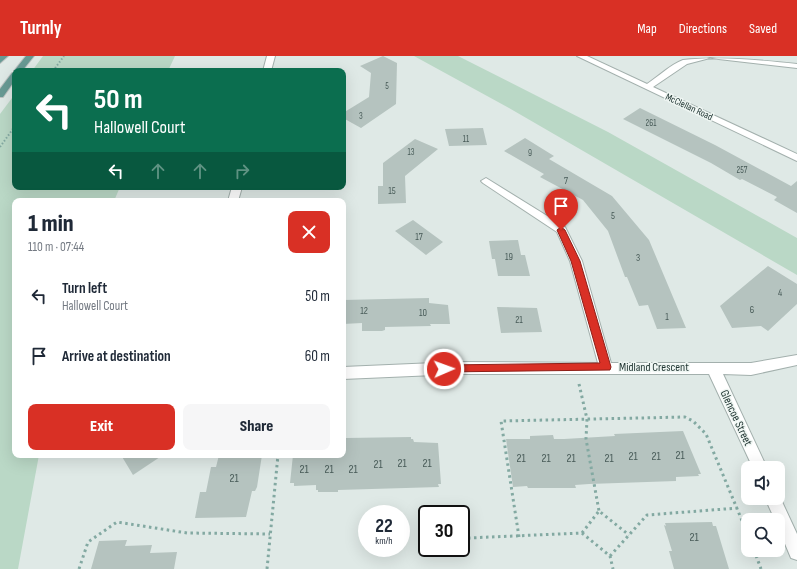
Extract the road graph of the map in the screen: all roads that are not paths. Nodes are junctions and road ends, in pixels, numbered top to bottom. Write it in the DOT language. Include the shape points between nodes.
graph roads {
  1 [pos="4,56"];
  2 [pos="30,56"];
  3 [pos="271,56"];
  4 [pos="581,56"];
  5 [pos="0,61"];
  6 [pos="797,66"];
  7 [pos="20,68"];
  8 [pos="268,68"];
  9 [pos="12,79"];
  10 [pos="648,87"];
  11 [pos="0,94"];
  12 [pos="797,158"];
  13 [pos="486,181"];
  14 [pos="797,360"];
  15 [pos="606,367"];
  16 [pos="713,368"];
  17 [pos="346,373"];
  18 [pos="757,461"];
  19 [pos="776,505"];
  20 [pos="797,552"];
  1 -- 5 [label="main road"];
  2 -- 7 [label="main road"];
  3 -- 8 [label="street"];
  4 -- 10 [label="street, McClellan Road"];
  6 -- 10 [label="street" via="710,56 684,62"];
  9 -- 11 [label="main road"];
  10 -- 12 [label="street, McClellan Road"];
  13 -- 15 [label="street" via="561,230 576,261"];
  14 -- 16 [label="street, Midland Crescent" via="751,369"];
  15 -- 16 [label="street, Midland Crescent"];
  15 -- 17 [label="street, Midland Crescent" via="458,368"];
  16 -- 18 [label="street, Glencoe Street"];
  19 -- 20 [label="street"];
}
